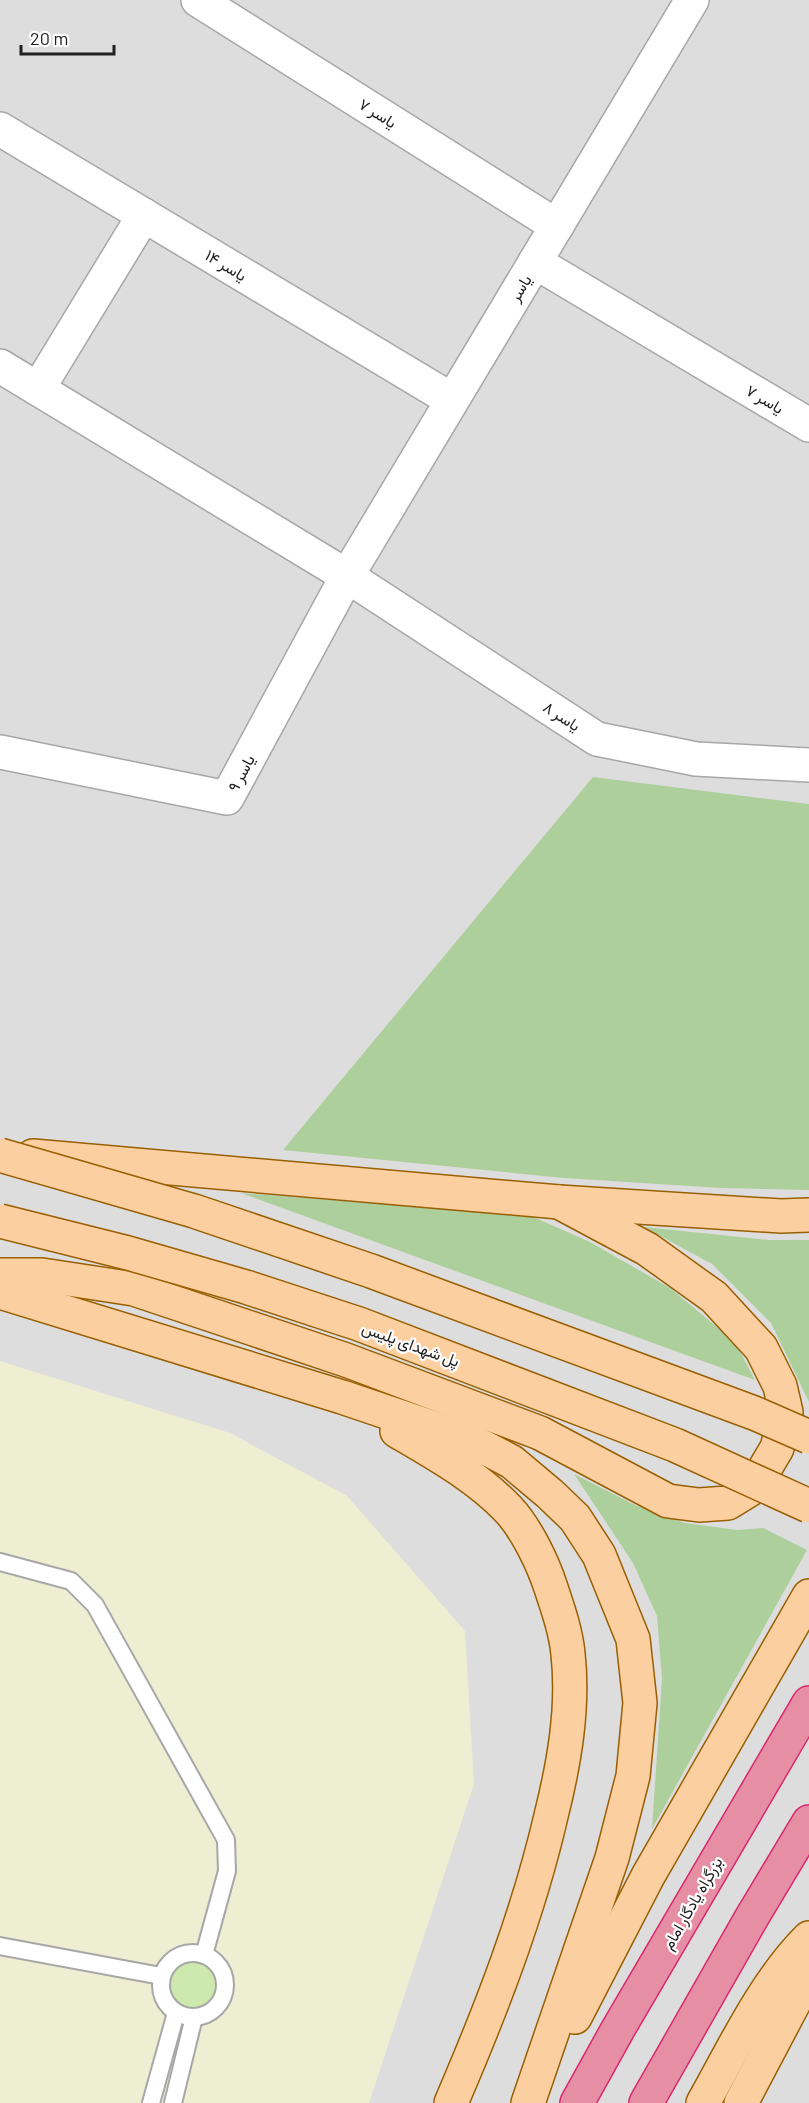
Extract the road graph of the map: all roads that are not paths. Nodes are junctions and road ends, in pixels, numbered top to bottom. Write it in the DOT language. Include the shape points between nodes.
graph roads {
  1 [pos="198,0"];
  2 [pos="692,0"];
  3 [pos="0,129"];
  4 [pos="144,215"];
  5 [pos="557,226"];
  6 [pos="535,262"];
  7 [pos="0,366"];
  8 [pos="38,389"];
  9 [pos="452,400"];
  10 [pos="809,425"];
  11 [pos="347,576"];
  12 [pos="0,752"];
  13 [pos="809,765"];
  14 [pos="0,1154"];
  15 [pos="559,1202"];
  16 [pos="809,1215"];
  17 [pos="0,1221"];
  18 [pos="0,1275"];
  19 [pos="0,1292"];
  20 [pos="342,1397"];
  21 [pos="809,1437"];
  22 [pos="809,1506"];
  23 [pos="0,1562"];
  24 [pos="809,1596"];
  25 [pos="809,1703"];
  26 [pos="809,1822"];
  27 [pos="809,1938"];
  28 [pos="0,1946"];
  29 [pos="204,1954"];
  30 [pos="809,1974"];
  31 [pos="162,1976"];
  32 [pos="176,2013"];
  33 [pos="194,2017"];
  34 [pos="151,2103"];
  35 [pos="172,2103"];
  36 [pos="451,2103"];
  37 [pos="530,2103"];
  38 [pos="577,2103"];
  39 [pos="646,2103"];
  40 [pos="703,2103"];
  41 [pos="741,2103"];
  1 -- 5 [label="street, یاسر ۷"];
  2 -- 5 [label="street, یاسر"];
  3 -- 4 [label="street, یاسر ۱۴"];
  4 -- 8 [label="street"];
  4 -- 9 [label="street, یاسر ۱۴"];
  5 -- 6 [label="street, یاسر"];
  6 -- 9 [label="street, یاسر"];
  6 -- 10 [label="street, یاسر ۷"];
  7 -- 8 [label="street, یاسر ۸"];
  8 -- 11 [label="street, یاسر ۸"];
  9 -- 11 [label="street, یاسر"];
  11 -- 12 [label="street, یاسر ۹" via="227,798"];
  11 -- 13 [label="street, یاسر ۸" via="597,739 696,759"];
  14 -- 15 [label="main road"];
  14 -- 21 [label="main road, bridge" via="194,1211 371,1271"];
  15 -- 16 [label="main road"];
  15 -- 18 [label="main road" via="647,1249 714,1297 761,1348 780,1386 786,1412 777,1448 753,1487 728,1503 668,1501 540,1433 346,1360 134,1289 42,1275"];
  17 -- 22 [label="main road, پل شهدای پلیس, bridge" via="128,1253 359,1324 665,1441"];
  19 -- 20 [label="main road"];
  20 -- 36 [label="main road" via="464,1470 509,1510 542,1560 560,1613 568,1654 563,1767 545,1843 515,1943"];
  20 -- 37 [label="main road" via="472,1442 512,1462 575,1518 599,1555 633,1639 640,1703 633,1776 612,1858"];
  23 -- 29 [label="lane" via="71,1581 95,1605 226,1840 227,1871"];
  24 -- 37 [label="main road" via="648,1876"];
  25 -- 38 [label="highway, بزرگراه یادگار امام"];
  26 -- 39 [label="highway"];
  27 -- 40 [label="main road" via="768,1991"];
  28 -- 31 [label="lane"];
  29 -- 31 [label="lane" via="183,1954 166,1966"];
  29 -- 33 [label="lane" via="221,1968 225,1990 214,2009"];
  30 -- 41 [label="main road"];
  31 -- 32 [label="lane" via="163,1997"];
  32 -- 33 [label="lane"];
  32 -- 34 [label="lane"];
  33 -- 35 [label="lane"];
}
